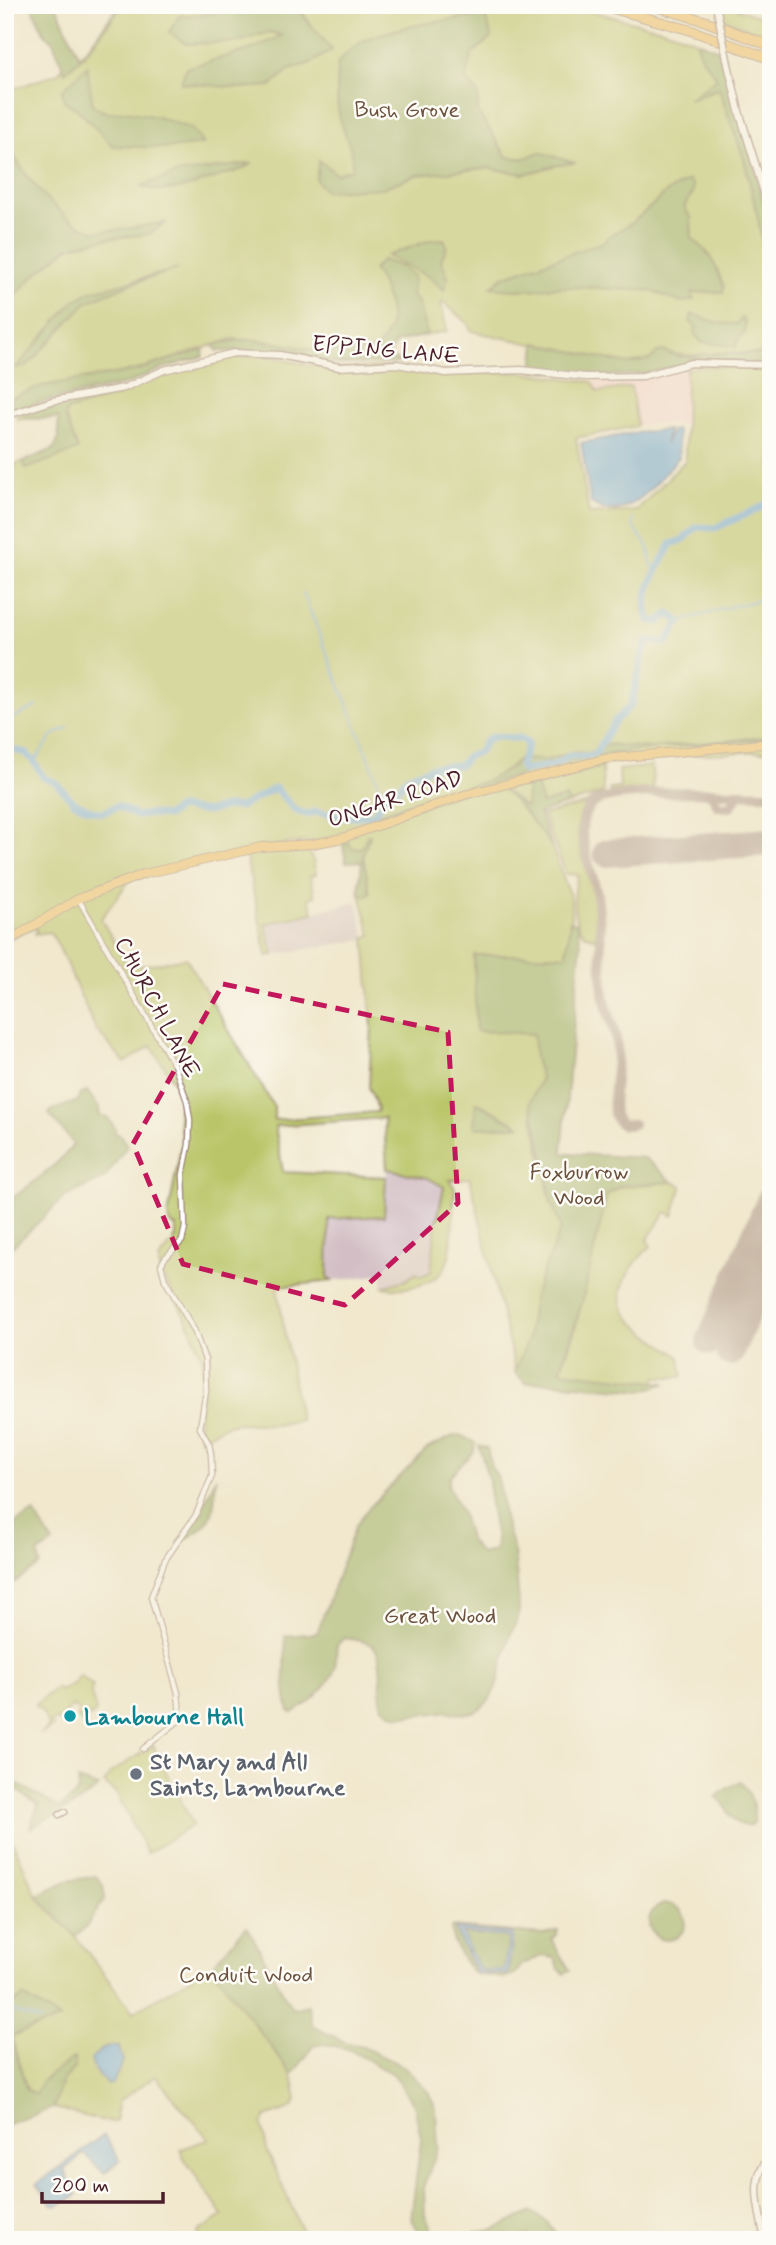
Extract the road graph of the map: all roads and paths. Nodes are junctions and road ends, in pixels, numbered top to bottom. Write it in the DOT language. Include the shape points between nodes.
graph roads {
  1 [pos="600,5"];
  2 [pos="650,5"];
  3 [pos="716,5"];
  4 [pos="771,46"];
  5 [pos="771,59"];
  6 [pos="771,215"];
  7 [pos="771,365"];
  8 [pos="5,416"];
  9 [pos="771,744"];
  10 [pos="78,899"];
  11 [pos="5,943"];
  12 [pos="143,1749"];
  13 [pos="65,1812"];
  14 [pos="58,1815"];
  15 [pos="771,2156"];
  16 [pos="765,2240"];
  1 -- 5 [label="highway"];
  2 -- 4 [label="highway"];
  3 -- 6 [label="street, bridge" via="739,111"];
  7 -- 8 [label="street, EPPING LANE" via="699,363 643,376 585,377 521,370 446,373 397,364 339,367 280,355 234,353 164,370 124,388 52,401"];
  9 -- 10 [label="main road, ONGAR ROAD" via="584,763 464,795 343,838 261,847 181,865"];
  10 -- 11 [label="main road, ONGAR ROAD"];
  10 -- 12 [label="street, CHURCH LANE" via="174,1067 190,1120 183,1175 184,1234 161,1265 205,1360 200,1428 211,1454 212,1476 196,1516 165,1560 151,1597 180,1709 177,1722"];
  13 -- 14 [label="street"];
  15 -- 16 [label="street" via="757,2181"];
}
